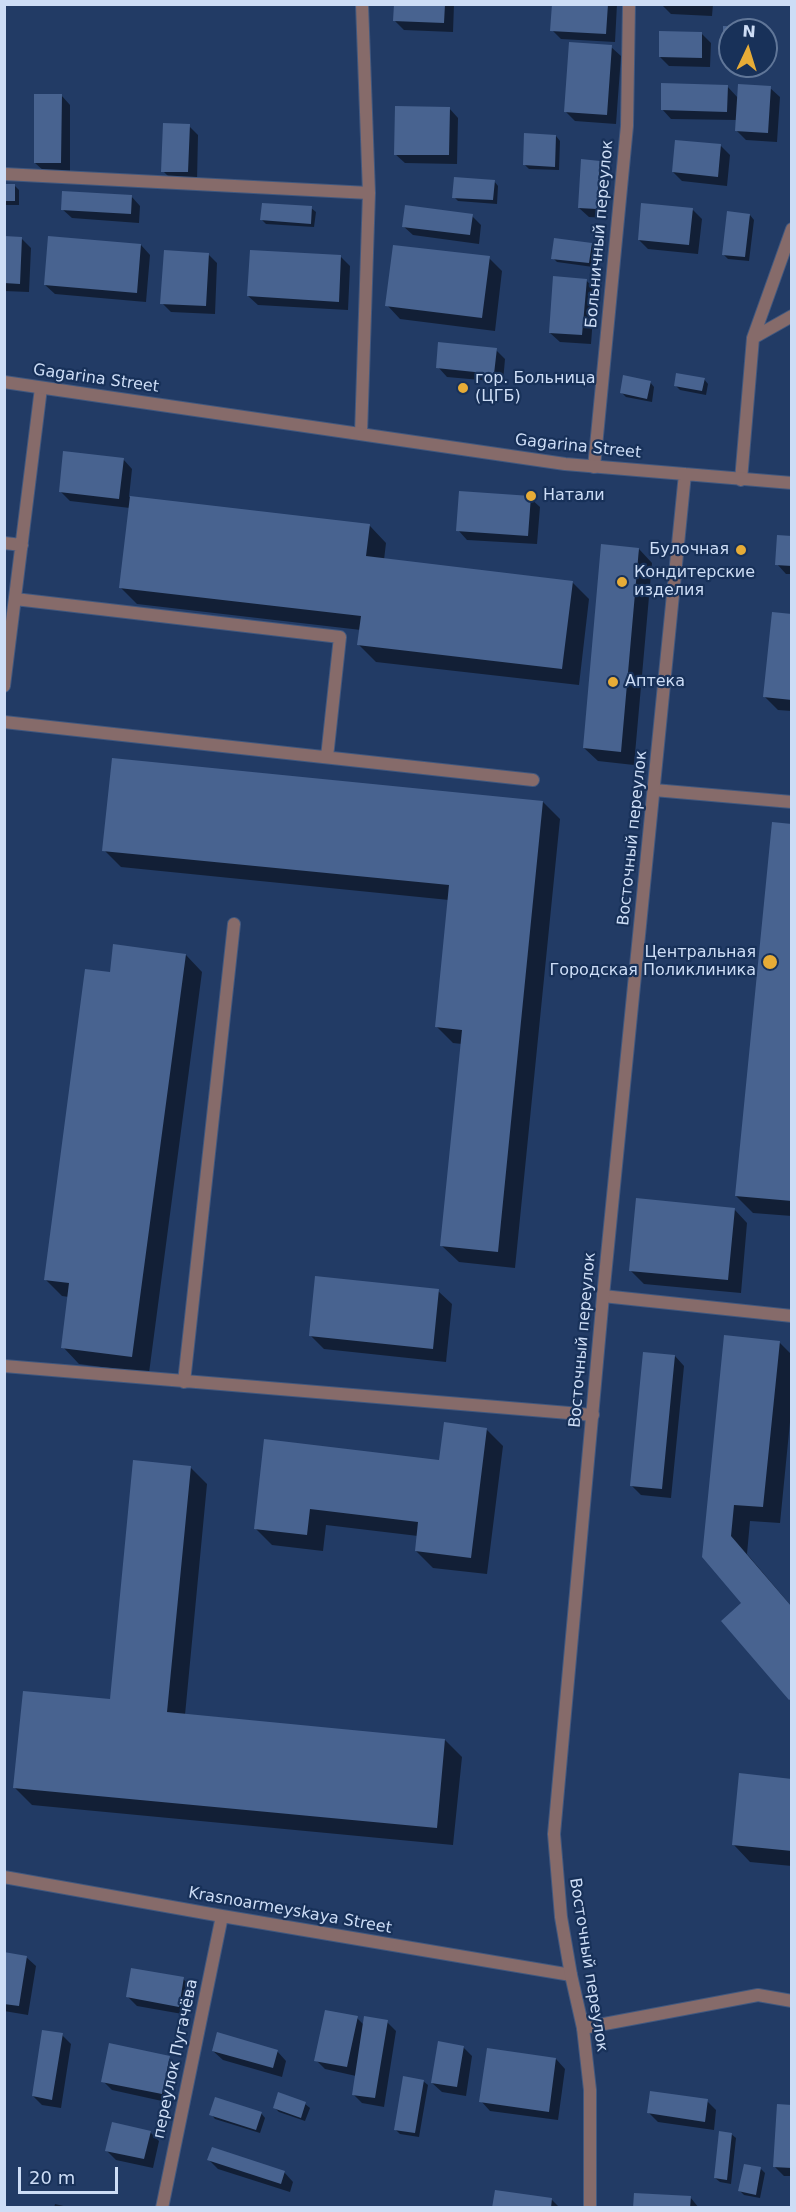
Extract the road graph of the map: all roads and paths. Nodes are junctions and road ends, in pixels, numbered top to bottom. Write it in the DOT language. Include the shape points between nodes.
graph roads {
  1 [pos="362,4"];
  2 [pos="630,4"];
  3 [pos="4,174"];
  4 [pos="369,193"];
  5 [pos="792,229"];
  6 [pos="792,316"];
  7 [pos="753,338"];
  8 [pos="4,382"];
  9 [pos="41,388"];
  10 [pos="361,434"];
  11 [pos="594,467"];
  12 [pos="685,474"];
  13 [pos="741,480"];
  14 [pos="792,483"];
  15 [pos="4,543"];
  16 [pos="22,545"];
  17 [pos="15,599"];
  18 [pos="4,686"];
  19 [pos="4,722"];
  20 [pos="327,757"];
  21 [pos="533,780"];
  22 [pos="654,790"];
  23 [pos="792,802"];
  24 [pos="234,924"];
  25 [pos="603,1296"];
  26 [pos="792,1316"];
  27 [pos="4,1366"];
  28 [pos="184,1382"];
  29 [pos="593,1415"];
  30 [pos="4,1877"];
  31 [pos="222,1916"];
  32 [pos="571,1975"];
  33 [pos="792,2001"];
  34 [pos="583,2028"];
  35 [pos="162,2208"];
  36 [pos="590,2208"];
  1 -- 4 [label="street"];
  2 -- 11 [label="street, Больничный переулок" via="627,126"];
  3 -- 4 [label="street"];
  4 -- 10 [label="street"];
  5 -- 7 [label="street"];
  6 -- 7 [label="street"];
  7 -- 13 [label="street"];
  8 -- 9 [label="street, Gagarina Street"];
  9 -- 10 [label="street, Gagarina Street"];
  9 -- 16 [label="street"];
  10 -- 11 [label="street, Gagarina Street"];
  11 -- 12 [label="street, Gagarina Street"];
  12 -- 13 [label="street, Gagarina Street"];
  12 -- 22 [label="street, Восточный переулок"];
  13 -- 14 [label="street, Gagarina Street"];
  15 -- 16 [label="street"];
  16 -- 17 [label="street"];
  17 -- 18 [label="street"];
  17 -- 20 [label="street" via="340,637"];
  19 -- 20 [label="street"];
  20 -- 21 [label="street"];
  22 -- 23 [label="street"];
  22 -- 25 [label="street, Восточный переулок"];
  24 -- 28 [label="street"];
  25 -- 26 [label="street"];
  25 -- 29 [label="street, Восточный переулок"];
  27 -- 28 [label="street"];
  28 -- 29 [label="street"];
  29 -- 32 [label="street, Восточный переулок" via="554,1834"];
  30 -- 31 [label="street, Krasnoarmeyskaya Street"];
  31 -- 32 [label="street, Krasnoarmeyskaya Street"];
  31 -- 35 [label="street, переулок Пугачёва"];
  32 -- 34 [label="street, Восточный переулок"];
  33 -- 34 [label="street" via="758,1995"];
  34 -- 36 [label="street, Восточный переулок" via="590,2090"];
}
